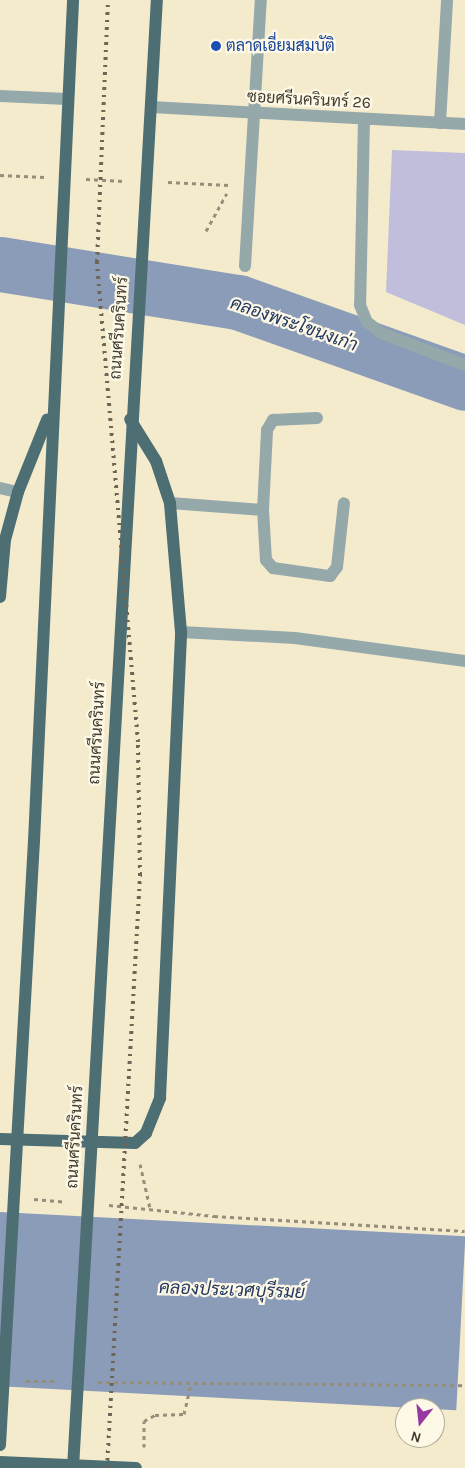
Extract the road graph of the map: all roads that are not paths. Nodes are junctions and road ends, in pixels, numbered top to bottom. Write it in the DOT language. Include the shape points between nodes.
graph roads {
  1 [pos="73,0"];
  2 [pos="157,0"];
  3 [pos="262,0"];
  4 [pos="447,0"];
  5 [pos="0,96"];
  6 [pos="67,99"];
  7 [pos="151,108"];
  8 [pos="255,114"];
  9 [pos="364,120"];
  10 [pos="440,123"];
  11 [pos="465,124"];
  12 [pos="245,266"];
  13 [pos="465,365"];
  14 [pos="51,410"];
  15 [pos="317,418"];
  16 [pos="130,419"];
  17 [pos="0,488"];
  18 [pos="18,492"];
  19 [pos="170,503"];
  20 [pos="344,503"];
  21 [pos="263,510"];
  22 [pos="0,597"];
  23 [pos="181,632"];
  24 [pos="465,661"];
  25 [pos="0,1139"];
  26 [pos="0,1446"];
  27 [pos="0,1462"];
  28 [pos="140,1463"];
  29 [pos="72,1468"];
  1 -- 6 [label="main road"];
  2 -- 7 [label="main road, ถนนศรีนครินทร์"];
  3 -- 8 [label="street"];
  4 -- 10 [label="street"];
  5 -- 6 [label="street"];
  6 -- 14 [label="main road"];
  7 -- 8 [label="street, ซอยศรีนครินทร์ 26"];
  7 -- 16 [label="main road, ถนนศรีนครินทร์"];
  8 -- 9 [label="street, ซอยศรีนครินทร์ 26"];
  8 -- 12 [label="street"];
  9 -- 10 [label="street, ซอยศรีนครินทร์ 26"];
  9 -- 13 [label="street" via="360,305 367,322 381,333"];
  10 -- 11 [label="street, ซอยศรีนครินทร์ 26"];
  14 -- 18 [label="main road"];
  14 -- 26 [label="main road" via="34,840"];
  15 -- 21 [label="street" via="273,420 267,430"];
  16 -- 19 [label="main road" via="156,461"];
  16 -- 29 [label="main road, ถนนศรีนครินทร์"];
  17 -- 18 [label="street"];
  18 -- 22 [label="main road" via="5,540"];
  19 -- 21 [label="street"];
  19 -- 23 [label="main road"];
  20 -- 21 [label="street" via="337,567 330,576 273,568 266,560"];
  23 -- 24 [label="street" via="295,638"];
  23 -- 25 [label="main road" via="160,1098 146,1133 135,1143"];
  27 -- 28 [label="main road"];
}
